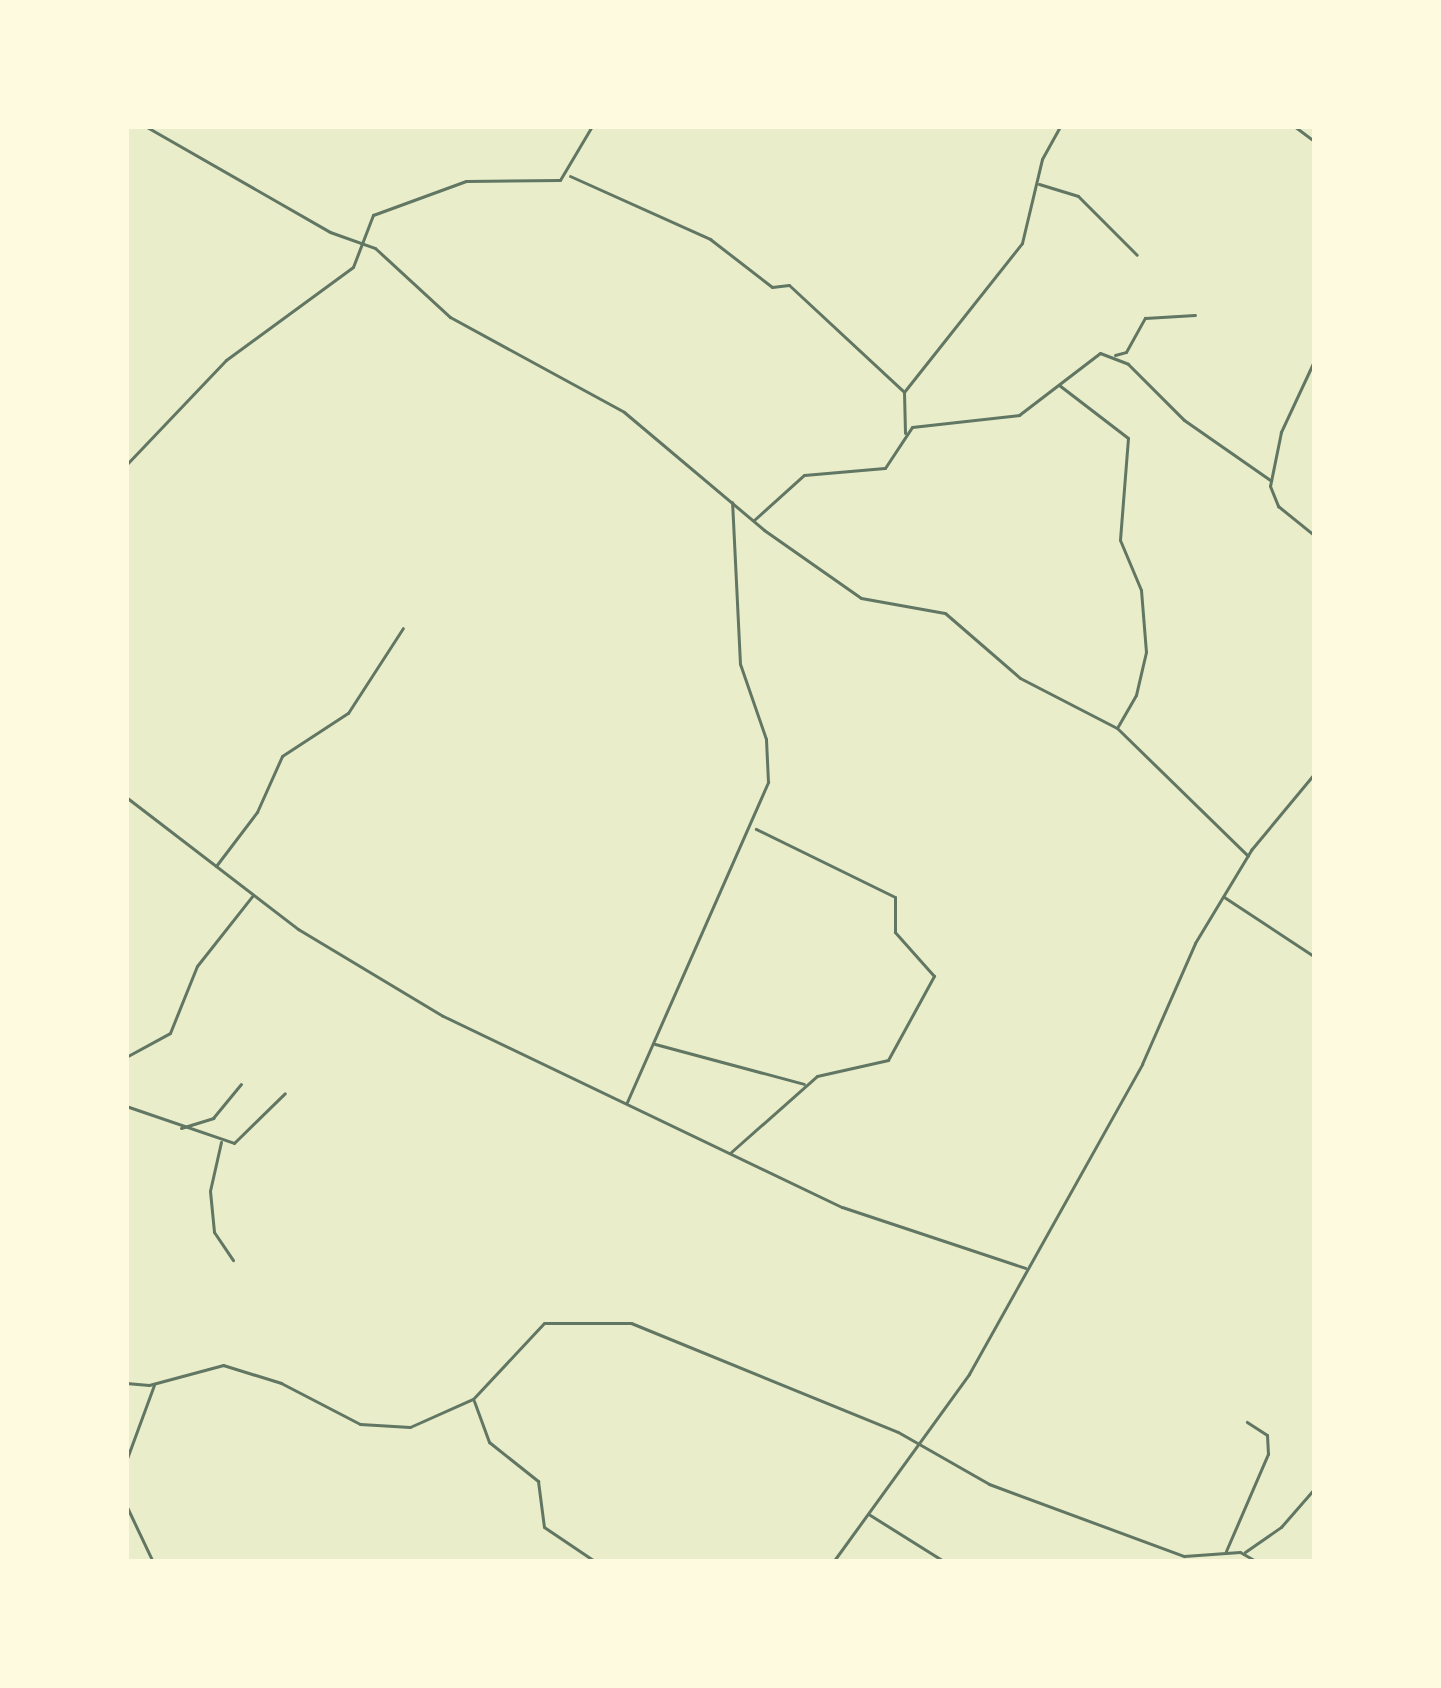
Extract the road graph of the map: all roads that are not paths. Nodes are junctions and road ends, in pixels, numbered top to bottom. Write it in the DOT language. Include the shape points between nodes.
graph roads {
  1 [pos="146,126"];
  2 [pos="592,126"];
  3 [pos="1060,126"];
  4 [pos="1294,126"];
  5 [pos="1315,142"];
  6 [pos="568,175"];
  7 [pos="1037,183"];
  8 [pos="364,242"];
  9 [pos="1137,255"];
  10 [pos="1195,316"];
  11 [pos="1113,355"];
  12 [pos="1315,359"];
  13 [pos="1059,385"];
  14 [pos="904,392"];
  15 [pos="905,435"];
  16 [pos="126,465"];
  17 [pos="1270,480"];
  18 [pos="733,500"];
  19 [pos="753,521"];
  20 [pos="1315,536"];
  21 [pos="404,628"];
  22 [pos="1117,728"];
  23 [pos="1315,773"];
  24 [pos="126,797"];
  25 [pos="753,827"];
  26 [pos="1248,856"];
  27 [pos="214,867"];
  28 [pos="253,895"];
  29 [pos="1223,896"];
  30 [pos="1315,957"];
  31 [pos="653,1043"];
  32 [pos="126,1058"];
  33 [pos="241,1084"];
  34 [pos="804,1084"];
  35 [pos="285,1093"];
  36 [pos="626,1105"];
  37 [pos="126,1106"];
  38 [pos="179,1129"];
  39 [pos="220,1141"];
  40 [pos="729,1154"];
  41 [pos="233,1260"];
  42 [pos="1025,1268"];
  43 [pos="126,1383"];
  44 [pos="154,1384"];
  45 [pos="473,1399"];
  46 [pos="1247,1423"];
  47 [pos="917,1442"];
  48 [pos="126,1462"];
  49 [pos="1315,1488"];
  50 [pos="126,1505"];
  51 [pos="868,1514"];
  52 [pos="1224,1552"];
  53 [pos="1243,1552"];
  54 [pos="1213,1554"];
  55 [pos="153,1562"];
  56 [pos="596,1562"];
  57 [pos="833,1562"];
  58 [pos="945,1562"];
  59 [pos="1209,1562"];
  60 [pos="1257,1562"];
  1 -- 8 [label="street" via="330,232"];
  2 -- 6 [label="street"];
  3 -- 7 [label="street"];
  4 -- 5 [label="street"];
  6 -- 8 [label="street" via="442,186 373,214"];
  6 -- 14 [label="street" via="710,239 772,287 789,285"];
  7 -- 9 [label="street" via="1078,196"];
  7 -- 14 [label="street" via="1022,243"];
  8 -- 16 [label="street" via="353,267 226,360"];
  8 -- 18 [label="street" via="450,317 624,412"];
  10 -- 11 [label="street" via="1145,318 1126,352"];
  11 -- 13 [label="street" via="1092,356"];
  11 -- 17 [label="street" via="1184,420"];
  12 -- 17 [label="street" via="1281,432"];
  13 -- 15 [label="street" via="1019,415 917,425"];
  13 -- 22 [label="street" via="1127,438 1120,540 1141,590 1146,652"];
  14 -- 15 [label="street"];
  15 -- 19 [label="street" via="885,468 804,475"];
  17 -- 20 [label="street" via="1278,506"];
  18 -- 19 [label="street"];
  18 -- 25 [label="street" via="740,664 770,760"];
  19 -- 22 [label="street" via="868,602 945,614 1020,678"];
  21 -- 27 [label="street" via="348,713 282,757 257,812"];
  22 -- 26 [label="street"];
  23 -- 26 [label="street"];
  24 -- 27 [label="street"];
  25 -- 31 [label="street"];
  25 -- 34 [label="street" via="895,897 895,932 934,971 888,1060"];
  26 -- 29 [label="street"];
  27 -- 28 [label="street"];
  28 -- 32 [label="street" via="197,966 170,1033"];
  28 -- 36 [label="street" via="387,986"];
  29 -- 30 [label="street"];
  29 -- 42 [label="street" via="1142,1064"];
  31 -- 34 [label="street"];
  31 -- 36 [label="street"];
  33 -- 38 [label="street" via="212,1118"];
  34 -- 40 [label="street"];
  35 -- 39 [label="street" via="240,1142"];
  36 -- 40 [label="street"];
  37 -- 38 [label="street"];
  38 -- 39 [label="street"];
  39 -- 41 [label="street" via="214,1232"];
  40 -- 42 [label="street" via="842,1207"];
  42 -- 47 [label="street" via="960,1389"];
  43 -- 44 [label="street"];
  44 -- 45 [label="street" via="205,1365 234,1366 360,1424 385,1427 422,1424"];
  44 -- 48 [label="street"];
  45 -- 47 [label="street" via="544,1323 631,1323"];
  45 -- 56 [label="street" via="489,1442 538,1481 544,1527"];
  46 -- 52 [label="street" via="1268,1435 1268,1454"];
  47 -- 51 [label="street"];
  47 -- 54 [label="street" via="989,1484 1184,1556"];
  49 -- 53 [label="street" via="1281,1527"];
  50 -- 55 [label="street"];
  51 -- 57 [label="street"];
  51 -- 58 [label="street"];
  52 -- 53 [label="street"];
  52 -- 54 [label="street"];
  53 -- 60 [label="street"];
  54 -- 59 [label="street"];
}
